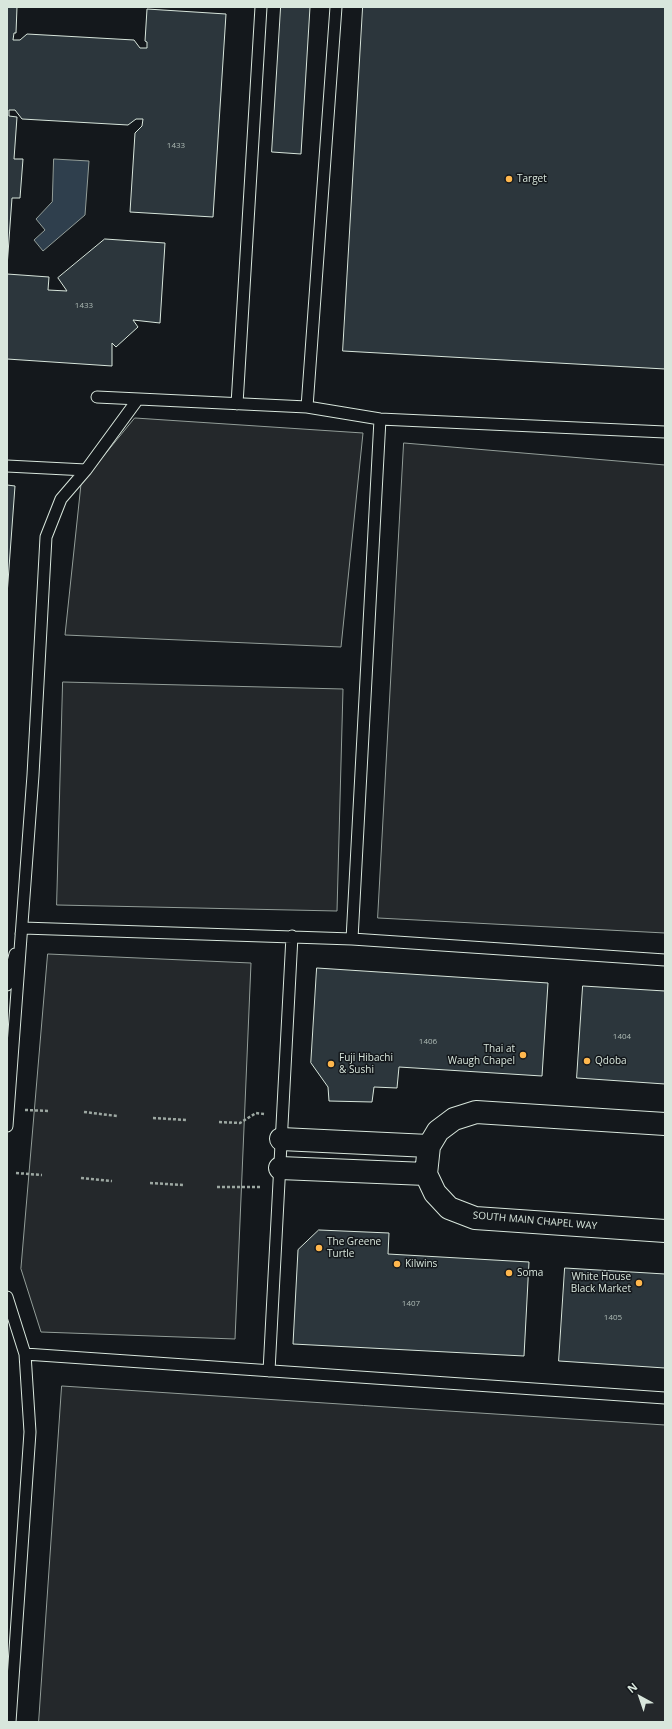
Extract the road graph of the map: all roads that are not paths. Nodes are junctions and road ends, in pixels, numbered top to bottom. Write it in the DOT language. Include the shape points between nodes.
graph roads {
  1 [pos="261,7"];
  2 [pos="336,7"];
  3 [pos="97,397"];
  4 [pos="138,399"];
  5 [pos="237,404"];
  6 [pos="307,407"];
  7 [pos="380,419"];
  8 [pos="665,432"];
  9 [pos="7,466"];
  10 [pos="86,470"];
  11 [pos="23,928"];
  12 [pos="292,936"];
  13 [pos="352,939"];
  14 [pos="665,960"];
  15 [pos="7,984"];
  16 [pos="665,1124"];
  17 [pos="7,1126"];
  18 [pos="281,1139"];
  19 [pos="429,1146"];
  20 [pos="280,1168"];
  21 [pos="426,1174"];
  22 [pos="665,1231"];
  23 [pos="7,1297"];
  24 [pos="25,1354"];
  25 [pos="269,1371"];
  26 [pos="665,1398"];
  27 [pos="10,1722"];
  1 -- 5 [label="lane"];
  2 -- 6 [label="lane"];
  3 -- 4 [label="lane"];
  4 -- 5 [label="lane"];
  4 -- 10 [label="lane"];
  5 -- 6 [label="lane"];
  6 -- 7 [label="lane"];
  7 -- 8 [label="lane"];
  7 -- 13 [label="lane"];
  9 -- 10 [label="lane"];
  10 -- 11 [label="lane" via="61,499 46,537"];
  11 -- 12 [label="lane"];
  11 -- 15 [label="lane"];
  11 -- 17 [label="lane"];
  12 -- 13 [label="lane"];
  12 -- 18 [label="lane"];
  13 -- 14 [label="lane"];
  16 -- 19 [label="street, SOUTH MAIN CHAPEL WAY" via="476,1112 454,1119 438,1131"];
  18 -- 19 [label="street"];
  18 -- 20 [label="lane"];
  19 -- 21 [label="street, SOUTH MAIN CHAPEL WAY"];
  20 -- 21 [label="street"];
  20 -- 25 [label="lane"];
  21 -- 22 [label="street, SOUTH MAIN CHAPEL WAY" via="434,1193 449,1208 475,1218"];
  23 -- 24 [label="lane"];
  24 -- 25 [label="lane"];
  24 -- 27 [label="lane" via="30,1432"];
  25 -- 26 [label="lane"];
}
